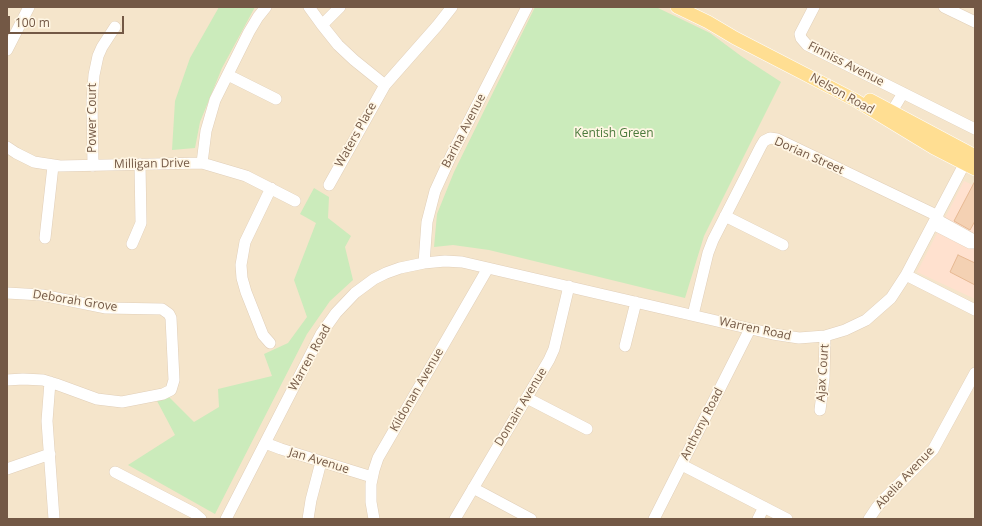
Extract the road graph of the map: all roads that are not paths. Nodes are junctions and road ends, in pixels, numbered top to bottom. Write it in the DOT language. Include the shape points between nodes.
graph roads {
  1 [pos="29,7"];
  2 [pos="266,7"];
  3 [pos="309,7"];
  4 [pos="340,7"];
  5 [pos="452,7"];
  6 [pos="527,7"];
  7 [pos="678,7"];
  8 [pos="814,7"];
  9 [pos="944,7"];
  10 [pos="975,22"];
  11 [pos="322,25"];
  12 [pos="115,27"];
  13 [pos="10,35"];
  14 [pos="7,50"];
  15 [pos="228,75"];
  16 [pos="385,85"];
  17 [pos="903,93"];
  18 [pos="276,99"];
  19 [pos="890,115"];
  20 [pos="975,129"];
  21 [pos="7,147"];
  22 [pos="971,160"];
  23 [pos="202,163"];
  24 [pos="140,164"];
  25 [pos="53,166"];
  26 [pos="93,166"];
  27 [pos="329,185"];
  28 [pos="271,188"];
  29 [pos="295,201"];
  30 [pos="725,216"];
  31 [pos="936,220"];
  32 [pos="45,238"];
  33 [pos="132,244"];
  34 [pos="783,245"];
  35 [pos="424,263"];
  36 [pos="488,268"];
  37 [pos="906,275"];
  38 [pos="569,286"];
  39 [pos="7,293"];
  40 [pos="636,302"];
  41 [pos="975,310"];
  42 [pos="693,315"];
  43 [pos="750,329"];
  44 [pos="826,336"];
  45 [pos="270,343"];
  46 [pos="625,346"];
  47 [pos="975,373"];
  48 [pos="7,380"];
  49 [pos="50,382"];
  50 [pos="526,398"];
  51 [pos="820,410"];
  52 [pos="587,429"];
  53 [pos="265,443"];
  54 [pos="50,454"];
  55 [pos="321,462"];
  56 [pos="682,466"];
  57 [pos="7,469"];
  58 [pos="115,472"];
  59 [pos="372,477"];
  60 [pos="473,488"];
  61 [pos="764,507"];
  62 [pos="54,519"];
  63 [pos="201,519"];
  64 [pos="226,519"];
  65 [pos="308,519"];
  66 [pos="374,519"];
  67 [pos="455,519"];
  68 [pos="531,519"];
  69 [pos="654,519"];
  70 [pos="758,519"];
  71 [pos="787,519"];
  72 [pos="870,519"];
  1 -- 13 [label="street"];
  2 -- 15 [label="street, Milligan Drive"];
  3 -- 11 [label="street"];
  4 -- 11 [label="street"];
  5 -- 16 [label="street, Waters Place"];
  6 -- 35 [label="street, Barina Avenue" via="436,187 427,222"];
  7 -- 19 [label="main road, Nelson Road" via="742,35"];
  8 -- 17 [label="street, Finniss Avenue" via="800,34 803,41 812,48"];
  9 -- 10 [label="street"];
  11 -- 16 [label="street" via="345,52"];
  12 -- 26 [label="street, Power Court" via="98,56 94,75"];
  13 -- 14 [label="street"];
  15 -- 18 [label="street"];
  15 -- 23 [label="street, Milligan Drive" via="210,115"];
  16 -- 27 [label="street, Waters Place"];
  17 -- 19 [label="street"];
  17 -- 20 [label="street, Finniss Avenue"];
  19 -- 22 [label="main road, Nelson Road"];
  21 -- 25 [label="street, Milligan Drive" via="30,160"];
  22 -- 31 [label="street, Warren Road"];
  23 -- 24 [label="street, Milligan Drive"];
  23 -- 28 [label="street" via="239,173"];
  24 -- 26 [label="street, Milligan Drive"];
  24 -- 33 [label="street" via="142,220"];
  25 -- 26 [label="street, Milligan Drive"];
  25 -- 32 [label="street"];
  28 -- 29 [label="street"];
  28 -- 45 [label="street" via="245,242 241,264 246,292 263,335"];
  30 -- 31 [label="street, Dorian Street" via="761,146 770,138 778,139"];
  30 -- 34 [label="street"];
  30 -- 42 [label="street, Dorian Street" via="708,253"];
  31 -- 37 [label="street, Warren Road"];
  35 -- 36 [label="street, Warren Road" via="453,261"];
  35 -- 53 [label="street, Warren Road" via="400,268 374,279 355,293 336,314 321,334"];
  36 -- 38 [label="street, Warren Road"];
  36 -- 59 [label="street, Kildonan Avenue" via="381,452"];
  37 -- 41 [label="street"];
  37 -- 44 [label="street, Warren Road" via="891,298 876,313 851,328"];
  38 -- 40 [label="street, Warren Road"];
  38 -- 50 [label="street, Domain Avenue" via="552,354"];
  39 -- 49 [label="street, Deborah Grove" via="42,295 106,308 159,308 169,314 172,324 174,380 168,392 116,402 98,399"];
  40 -- 42 [label="street, Warren Road"];
  40 -- 46 [label="street"];
  42 -- 43 [label="street, Warren Road"];
  43 -- 44 [label="street, Warren Road" via="788,337"];
  43 -- 56 [label="street, Anthony Road"];
  44 -- 51 [label="street, Ajax Court"];
  47 -- 72 [label="street, Abelia Avenue" via="933,450 884,499"];
  48 -- 49 [label="street" via="23,378"];
  49 -- 54 [label="street" via="47,421"];
  50 -- 52 [label="street"];
  50 -- 60 [label="street, Domain Avenue"];
  53 -- 55 [label="street, Jan Avenue"];
  53 -- 64 [label="street, Warren Road"];
  54 -- 57 [label="street"];
  54 -- 62 [label="street"];
  55 -- 59 [label="street, Jan Avenue"];
  55 -- 65 [label="street"];
  56 -- 61 [label="street"];
  56 -- 69 [label="street, Anthony Road"];
  58 -- 63 [label="street"];
  59 -- 66 [label="street, Kildonan Avenue" via="371,502"];
  60 -- 67 [label="street, Domain Avenue"];
  60 -- 68 [label="street"];
  61 -- 70 [label="street"];
  61 -- 71 [label="street"];
}
